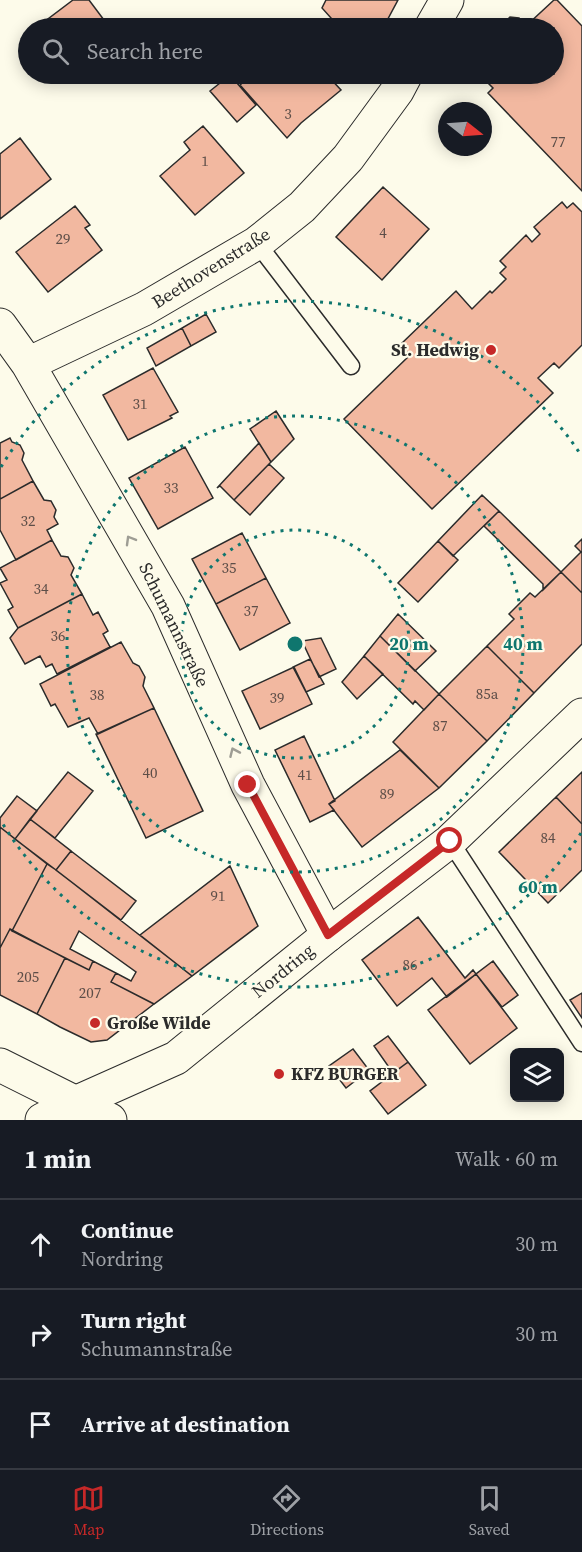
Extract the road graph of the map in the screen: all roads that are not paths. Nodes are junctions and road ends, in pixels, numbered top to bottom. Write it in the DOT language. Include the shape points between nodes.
graph roads {
  1 [pos="447,0"];
  2 [pos="437,18"];
  3 [pos="401,84"];
  4 [pos="257,243"];
  5 [pos="0,325"];
  6 [pos="28,364"];
  7 [pos="351,366"];
  8 [pos="582,715"];
  9 [pos="450,841"];
  10 [pos="328,935"];
  11 [pos="582,1043"];
  12 [pos="0,1065"];
  13 [pos="75,1103"];
  14 [pos="42,1120"];
  15 [pos="110,1120"];
  1 -- 2 [label="street"];
  3 -- 4 [label="street, Beethovenstraße" via="348,158 302,207"];
  4 -- 6 [label="street, Beethovenstraße" via="144,309"];
  4 -- 7 [label="lane"];
  5 -- 6 [label="street, Schumannstraße"];
  10 -- 6 [label="street, Schumannstraße, one-way" via="248,785 168,606"];
  8 -- 9 [label="street, Nordring"];
  9 -- 10 [label="street, Nordring"];
  9 -- 11 [label="lane"];
  10 -- 13 [label="street, Nordring" via="176,1058"];
  12 -- 13 [label="street"];
  13 -- 14 [label="street, Nordring"];
  13 -- 15 [label="street"];
}
